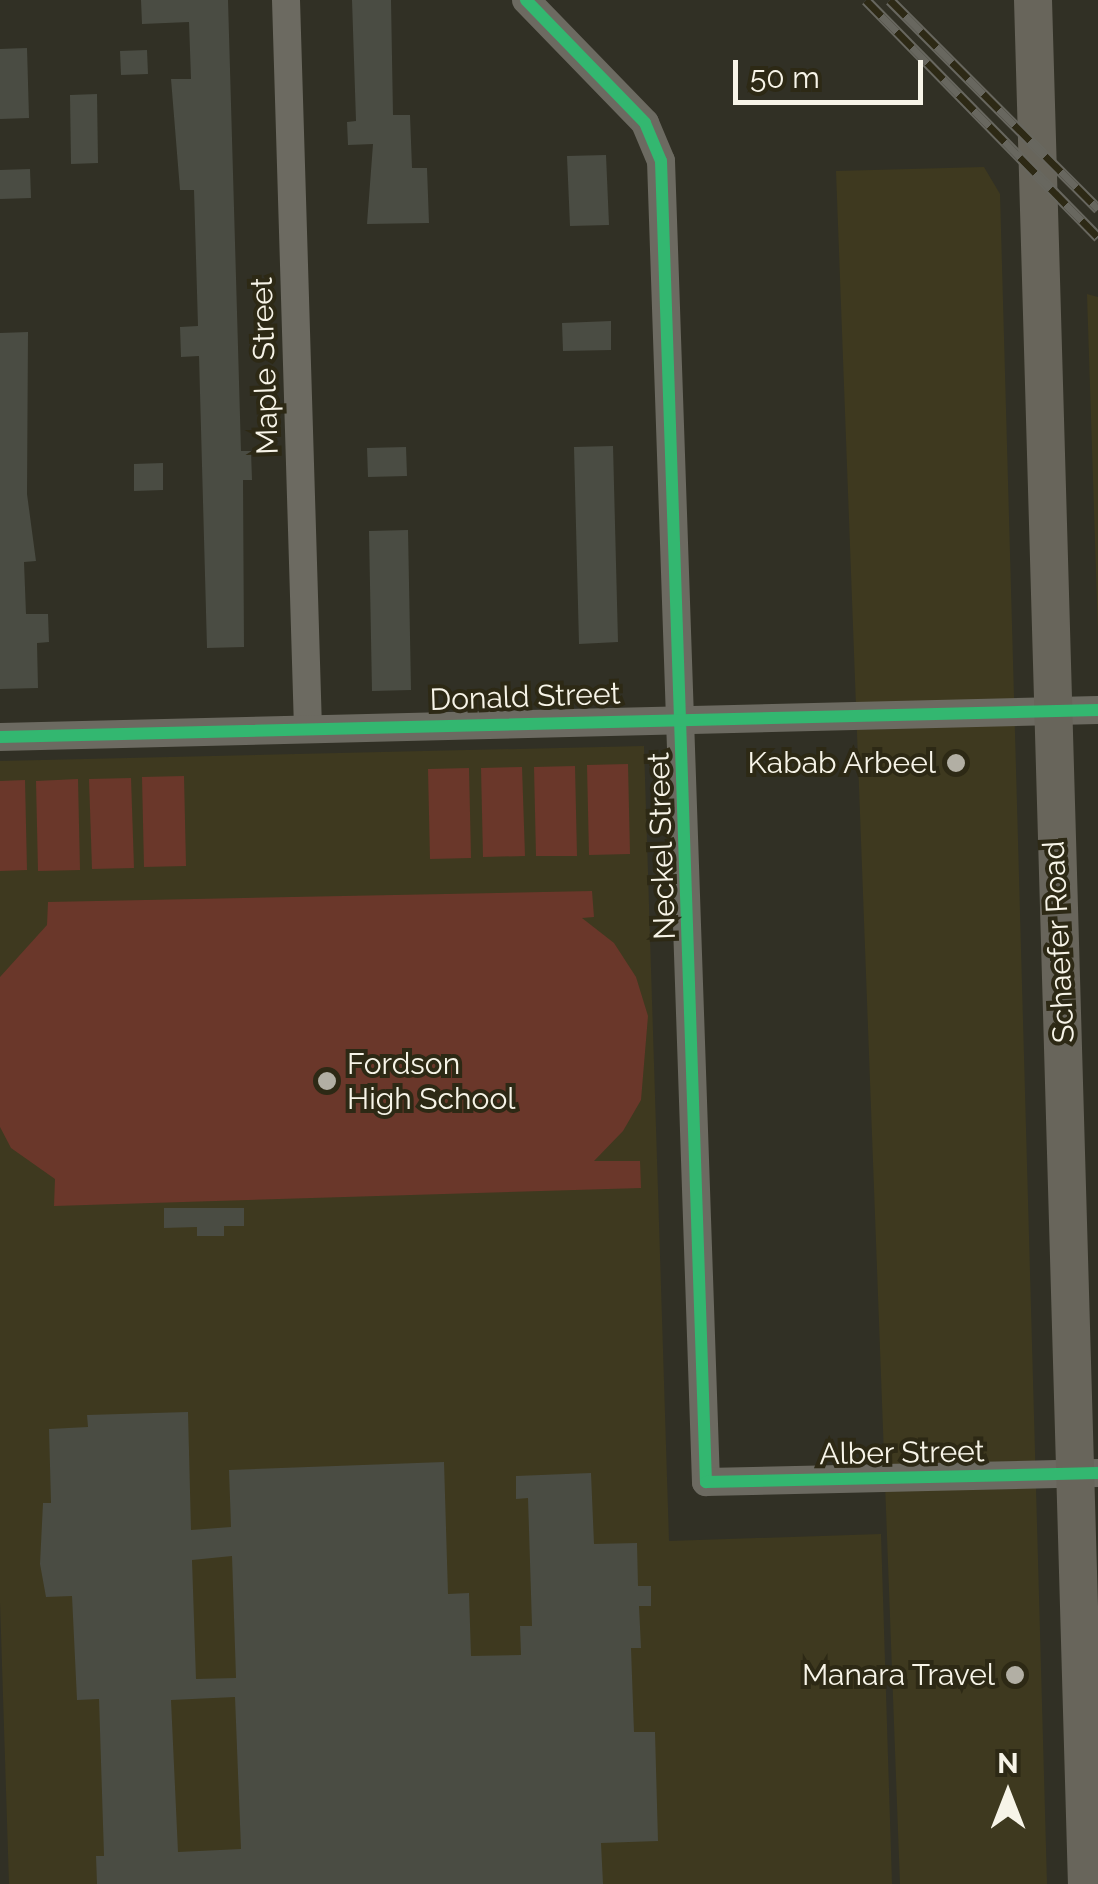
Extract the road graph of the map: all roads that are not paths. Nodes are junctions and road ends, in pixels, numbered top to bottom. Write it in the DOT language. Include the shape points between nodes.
graph roads {
  1 [pos="286,0"];
  2 [pos="526,0"];
  3 [pos="1032,0"];
  4 [pos="1098,710"];
  5 [pos="1051,711"];
  6 [pos="683,718"];
  7 [pos="308,729"];
  8 [pos="0,737"];
  9 [pos="1087,1473"];
  10 [pos="706,1482"];
  11 [pos="1087,1884"];
  1 -- 7 [label="street, Maple Street"];
  2 -- 6 [label="street, Neckel Street" via="645,122 661,161"];
  3 -- 5 [label="main road, Schaefer Road"];
  4 -- 5 [label="street, Donald Street"];
  5 -- 6 [label="street, Donald Street"];
  5 -- 9 [label="main road, Schaefer Road"];
  6 -- 7 [label="street, Donald Street"];
  6 -- 10 [label="street, Neckel Street"];
  7 -- 8 [label="street, Donald Street"];
  9 -- 10 [label="street, Alber Street"];
  9 -- 11 [label="main road, Schaefer Road"];
}
